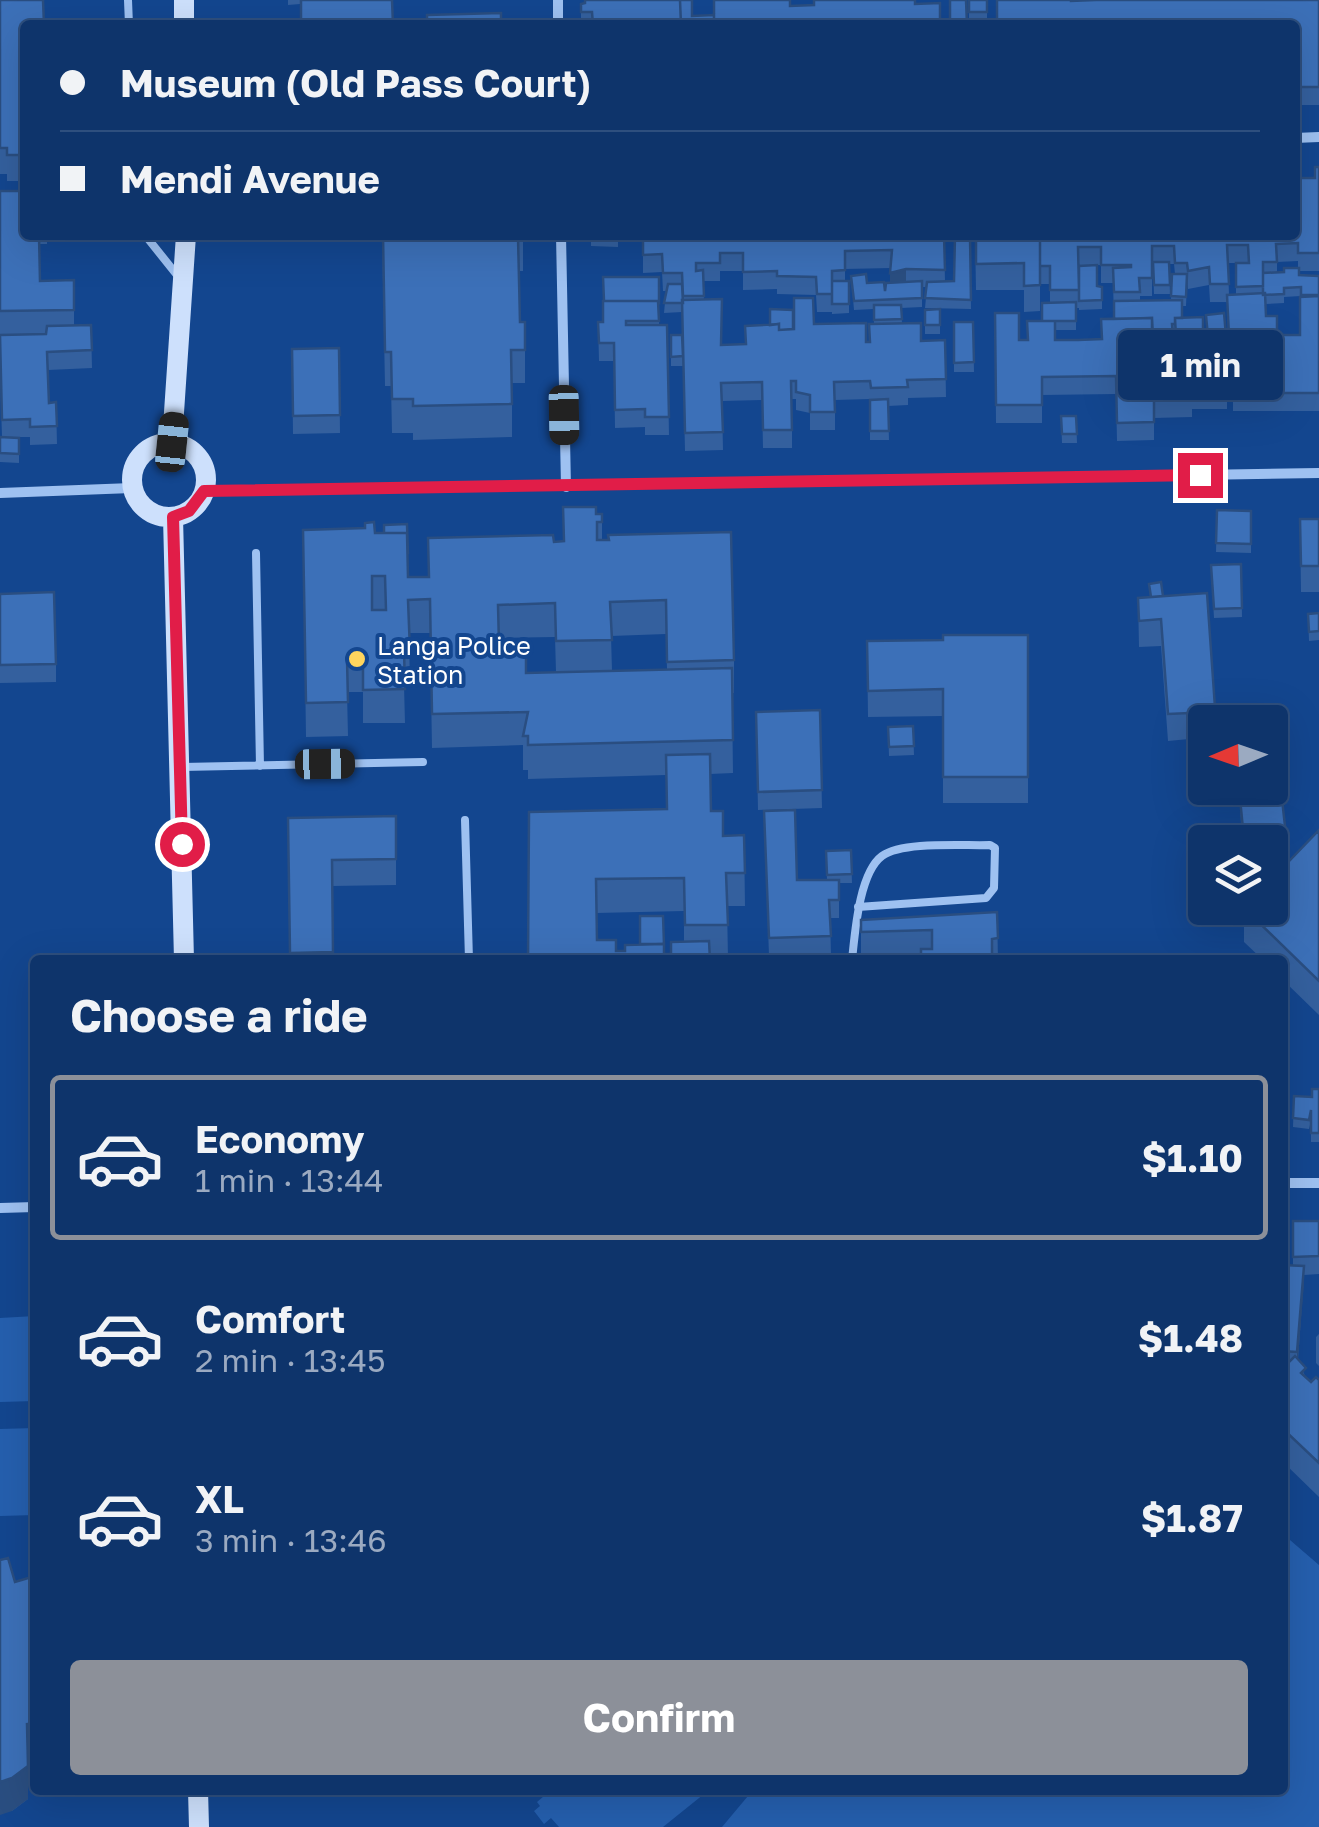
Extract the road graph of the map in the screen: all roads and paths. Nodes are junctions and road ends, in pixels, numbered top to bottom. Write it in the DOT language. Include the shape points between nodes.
graph roads {
  1 [pos="148,240"];
  2 [pos="186,240"];
  3 [pos="560,240"];
  4 [pos="184,282"];
  5 [pos="172,442"];
  6 [pos="1319,473"];
  7 [pos="566,487"];
  8 [pos="132,488"];
  9 [pos="204,491"];
  10 [pos="0,493"];
  11 [pos="173,517"];
  12 [pos="256,553"];
  13 [pos="423,762"];
  14 [pos="260,766"];
  15 [pos="180,767"];
  16 [pos="466,820"];
  17 [pos="858,907"];
  18 [pos="184,955"];
  19 [pos="469,955"];
  20 [pos="853,955"];
  21 [pos="1288,1183"];
  22 [pos="1319,1183"];
  23 [pos="30,1207"];
  24 [pos="0,1208"];
  25 [pos="198,1795"];
  26 [pos="198,1827"];
  1 -- 4 [label="lane"];
  2 -- 4 [label="street"];
  3 -- 7 [label="street"];
  4 -- 5 [label="street"];
  5 -- 8 [label="street" via="140,456"];
  5 -- 9 [label="street" via="199,458"];
  6 -- 7 [label="street"];
  7 -- 9 [label="street"];
  8 -- 10 [label="street"];
  8 -- 11 [label="street" via="143,507"];
  9 -- 11 [label="street" via="189,511"];
  11 -- 15 [label="street"];
  12 -- 14 [label="lane"];
  13 -- 14 [label="lane"];
  14 -- 15 [label="lane"];
  15 -- 18 [label="street"];
  16 -- 19 [label="lane"];
  17 -- 17 [label="lane" via="884,854 996,848 994,888 986,898"];
  17 -- 20 [label="lane"];
  21 -- 22 [label="street"];
  23 -- 24 [label="street"];
  25 -- 26 [label="street"];
}
